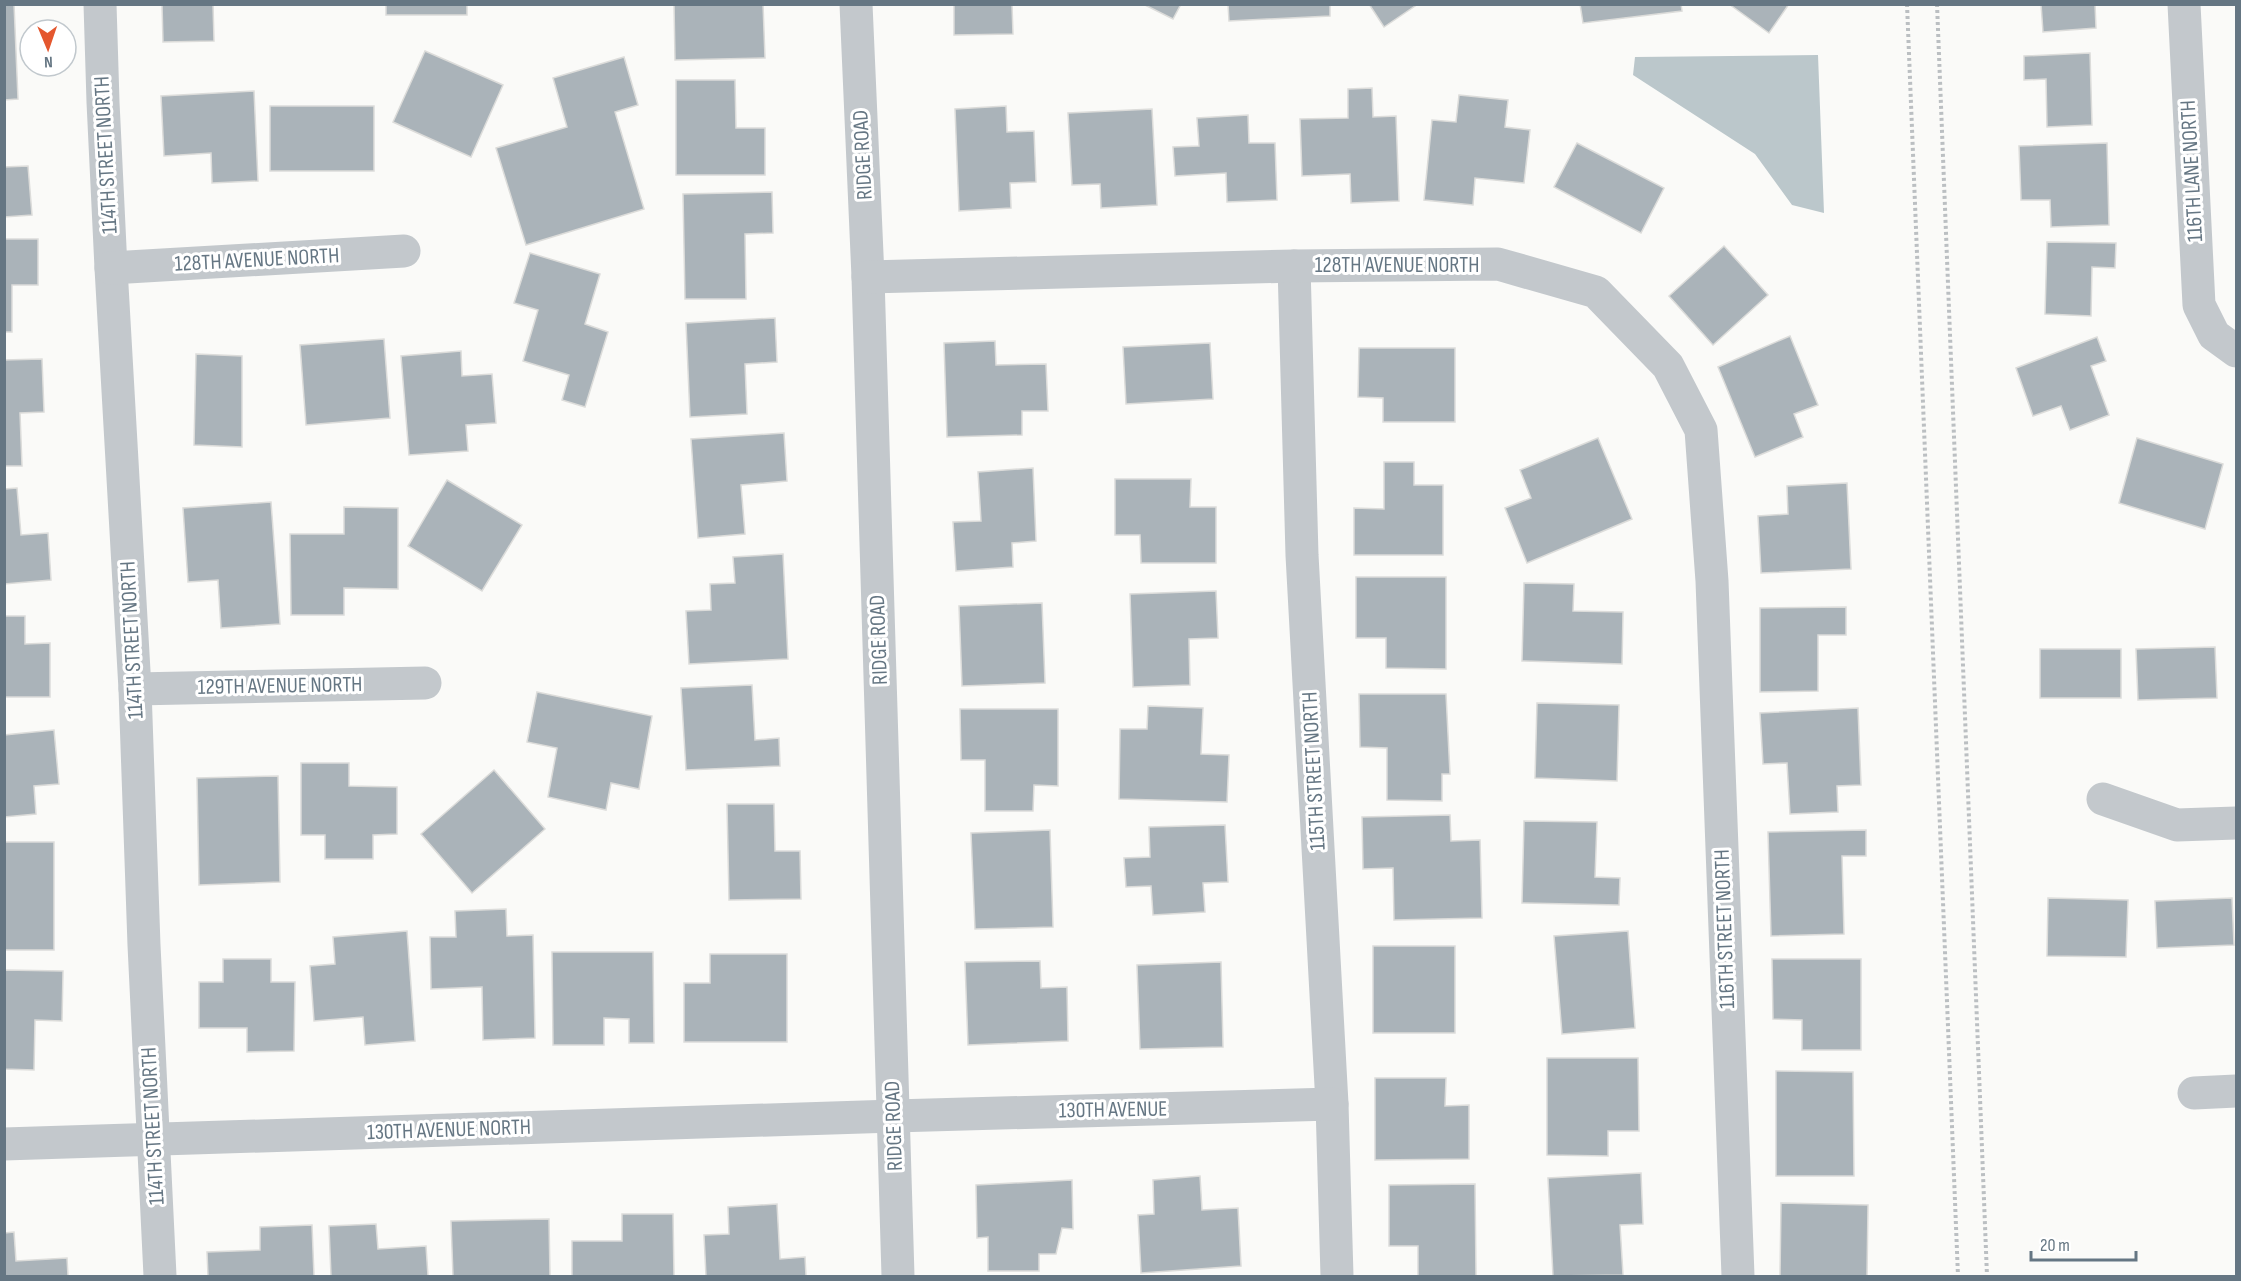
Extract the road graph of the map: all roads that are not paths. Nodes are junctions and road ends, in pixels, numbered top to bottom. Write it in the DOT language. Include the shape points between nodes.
graph roads {
  1 [pos="100,4"];
  2 [pos="856,4"];
  3 [pos="2184,4"];
  4 [pos="404,251"];
  5 [pos="1294,266"];
  6 [pos="111,268"];
  7 [pos="868,277"];
  8 [pos="2225,343"];
  9 [pos="1712,581"];
  10 [pos="425,683"];
  11 [pos="135,689"];
  12 [pos="2103,799"];
  13 [pos="2236,824"];
  14 [pos="2236,1091"];
  15 [pos="2194,1093"];
  16 [pos="1332,1104"];
  17 [pos="894,1116"];
  18 [pos="153,1140"];
  19 [pos="4,1144"];
  20 [pos="160,1276"];
  21 [pos="898,1276"];
  22 [pos="1337,1276"];
  23 [pos="1738,1276"];
  1 -- 6 [label="street, 114TH STREET NORTH"];
  2 -- 7 [label="street, RIDGE ROAD"];
  3 -- 8 [label="street, 116TH LANE NORTH" via="2199,305"];
  4 -- 6 [label="street, 128TH AVENUE NORTH"];
  5 -- 7 [label="street, 128TH AVENUE NORTH"];
  5 -- 9 [label="street, 128TH AVENUE NORTH" via="1498,264 1596,292 1668,366 1701,430"];
  5 -- 16 [label="street, 115TH STREET NORTH" via="1302,555"];
  6 -- 11 [label="street, 114TH STREET NORTH"];
  7 -- 17 [label="street, RIDGE ROAD"];
  9 -- 23 [label="street, 116TH STREET NORTH"];
  10 -- 11 [label="street, 129TH AVENUE NORTH"];
  11 -- 18 [label="street, 114TH STREET NORTH"];
  12 -- 13 [label="street" via="2177,825"];
  14 -- 15 [label="street"];
  16 -- 17 [label="street, 130TH AVENUE"];
  16 -- 22 [label="street, 115TH STREET NORTH"];
  17 -- 18 [label="street, 130TH AVENUE NORTH"];
  17 -- 21 [label="street, RIDGE ROAD"];
  18 -- 19 [label="street, 130TH AVENUE NORTH"];
  18 -- 20 [label="street, 114TH STREET NORTH"];
}
